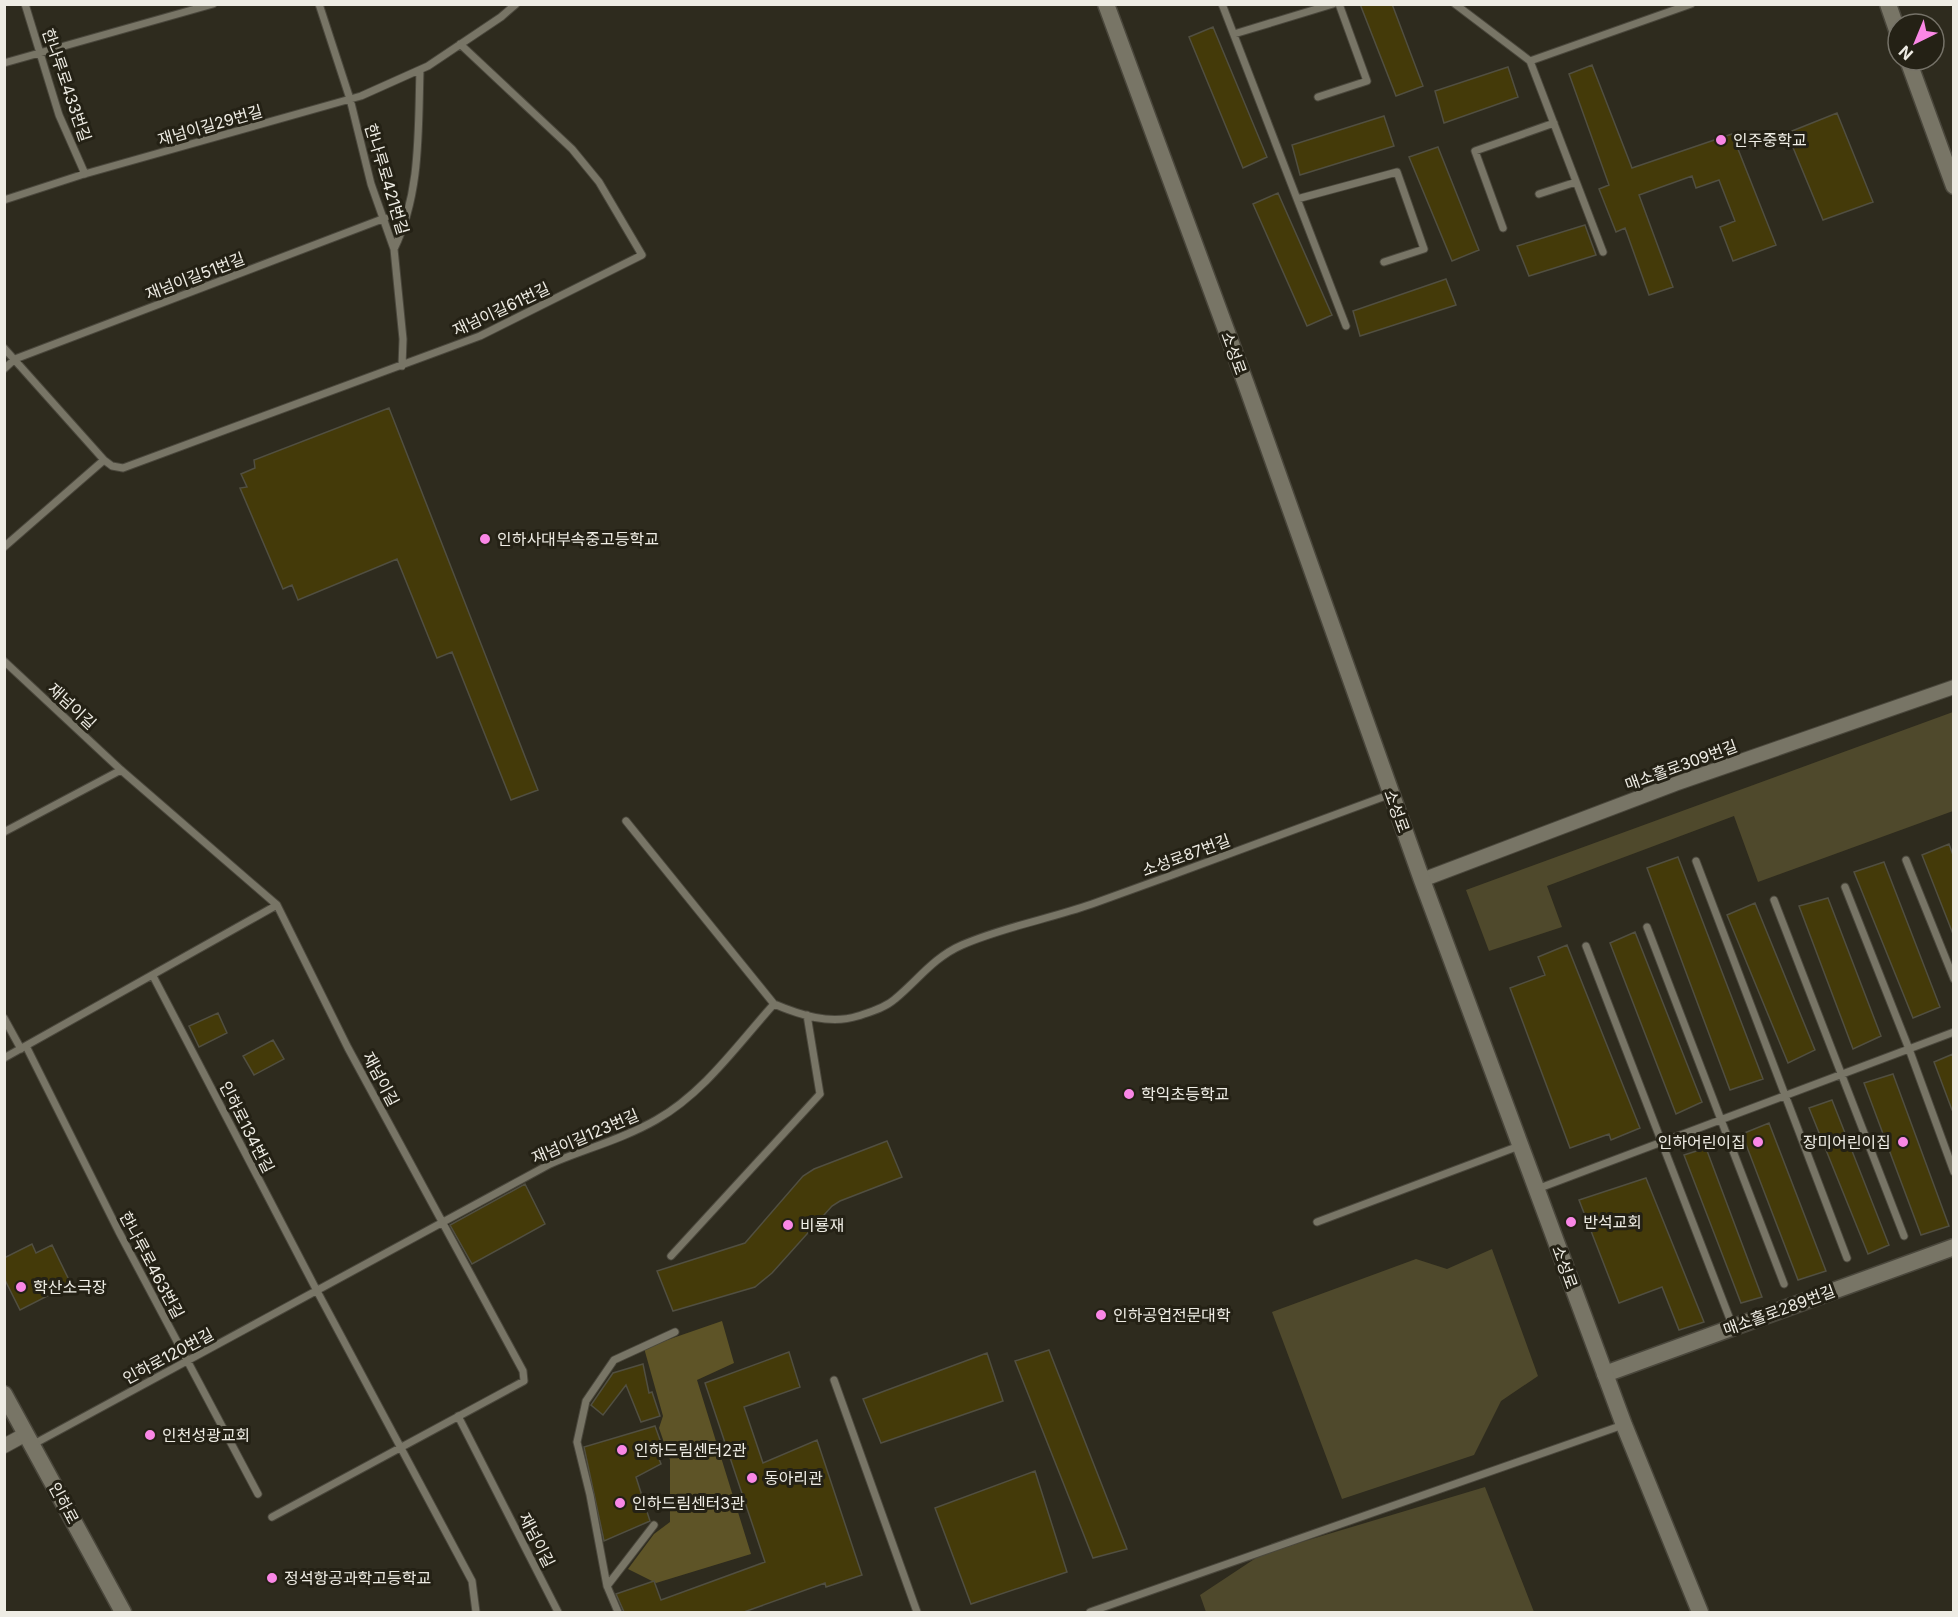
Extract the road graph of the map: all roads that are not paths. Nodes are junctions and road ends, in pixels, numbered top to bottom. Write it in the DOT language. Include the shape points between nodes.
graph roads {
  1 [pos="25,4"];
  2 [pos="213,4"];
  3 [pos="320,4"];
  4 [pos="516,4"];
  5 [pos="1222,4"];
  6 [pos="1333,4"];
  7 [pos="1339,4"];
  8 [pos="1455,4"];
  9 [pos="1691,4"];
  10 [pos="1106,5"];
  11 [pos="1234,34"];
  12 [pos="460,44"];
  13 [pos="40,52"];
  14 [pos="1530,61"];
  15 [pos="4,63"];
  16 [pos="420,70"];
  17 [pos="1912,72"];
  18 [pos="1318,97"];
  19 [pos="350,99"];
  20 [pos="1554,123"];
  21 [pos="86,174"];
  22 [pos="1576,182"];
  23 [pos="1953,186"];
  24 [pos="1539,194"];
  25 [pos="1297,198"];
  26 [pos="4,200"];
  27 [pos="385,218"];
  28 [pos="1503,228"];
  29 [pos="394,249"];
  30 [pos="1603,252"];
  31 [pos="1384,262"];
  32 [pos="1346,326"];
  33 [pos="4,348"];
  34 [pos="15,359"];
  35 [pos="402,366"];
  36 [pos="4,369"];
  37 [pos="104,460"];
  38 [pos="4,547"];
  39 [pos="4,661"];
  40 [pos="1953,687"];
  41 [pos="121,770"];
  42 [pos="1391,794"];
  43 [pos="626,821"];
  44 [pos="4,832"];
  45 [pos="1906,860"];
  46 [pos="1696,861"];
  47 [pos="1422,880"];
  48 [pos="1845,887"];
  49 [pos="1774,900"];
  50 [pos="277,905"];
  51 [pos="1647,927"];
  52 [pos="1586,946"];
  53 [pos="153,976"];
  54 [pos="1953,979"];
  55 [pos="774,1004"];
  56 [pos="807,1015"];
  57 [pos="4,1018"];
  58 [pos="1953,1032"];
  59 [pos="23,1047"];
  60 [pos="1909,1049"];
  61 [pos="4,1058"];
  62 [pos="1842,1074"];
  63 [pos="820,1094"];
  64 [pos="1786,1095"];
  65 [pos="1722,1119"];
  66 [pos="1660,1142"];
  67 [pos="1520,1146"];
  68 [pos="1953,1172"];
  69 [pos="1536,1189"];
  70 [pos="443,1222"];
  71 [pos="1317,1222"];
  72 [pos="1904,1236"];
  73 [pos="1953,1247"];
  74 [pos="1847,1258"];
  75 [pos="1784,1284"];
  76 [pos="317,1291"];
  77 [pos="1732,1327"];
  78 [pos="675,1332"];
  79 [pos="187,1361"];
  80 [pos="1605,1374"];
  81 [pos="834,1380"];
  82 [pos="4,1394"];
  83 [pos="458,1416"];
  84 [pos="1624,1425"];
  85 [pos="29,1440"];
  86 [pos="4,1446"];
  87 [pos="400,1447"];
  88 [pos="258,1494"];
  89 [pos="272,1517"];
  90 [pos="654,1525"];
  91 [pos="607,1586"];
  92 [pos="123,1612"];
  93 [pos="476,1612"];
  94 [pos="558,1612"];
  95 [pos="618,1612"];
  96 [pos="917,1612"];
  97 [pos="1090,1612"];
  98 [pos="1700,1612"];
  1 -- 13 [label="lane, 한나루로433번길"];
  2 -- 13 [label="lane"];
  3 -- 19 [label="lane, 한나루로421번길"];
  4 -- 12 [label="lane, 재넘이길29번길"];
  5 -- 11 [label="lane"];
  6 -- 11 [label="lane"];
  7 -- 18 [label="lane" via="1367,81"];
  8 -- 14 [label="lane"];
  9 -- 14 [label="lane"];
  10 -- 42 [label="main road, 소성로"];
  11 -- 25 [label="lane"];
  12 -- 16 [label="lane, 재넘이길29번길"];
  12 -- 35 [label="lane, 재넘이길61번길" via="572,149 599,182 642,255 480,336"];
  13 -- 15 [label="lane"];
  13 -- 21 [label="lane, 한나루로433번길" via="59,115"];
  14 -- 20 [label="lane"];
  16 -- 19 [label="lane, 재넘이길29번길"];
  16 -- 29 [label="lane" via="412,200"];
  17 -- 23 [label="main road"];
  19 -- 21 [label="lane, 재넘이길29번길"];
  19 -- 27 [label="lane, 한나루로421번길" via="371,184"];
  20 -- 22 [label="lane"];
  20 -- 28 [label="lane" via="1475,151"];
  21 -- 26 [label="lane, 재넘이길29번길"];
  22 -- 24 [label="lane"];
  22 -- 30 [label="lane"];
  25 -- 31 [label="lane" via="1397,172 1425,249"];
  25 -- 32 [label="lane"];
  27 -- 29 [label="lane, 한나루로421번길"];
  27 -- 34 [label="lane, 재넘이길51번길"];
  29 -- 35 [label="lane, 한나루로421번길" via="404,339"];
  33 -- 34 [label="lane"];
  34 -- 36 [label="lane, 재넘이길51번길"];
  34 -- 37 [label="lane"];
  35 -- 37 [label="lane, 재넘이길61번길" via="123,468"];
  37 -- 38 [label="lane"];
  39 -- 41 [label="lane, 재넘이길"];
  40 -- 47 [label="street, 매소홀로309번길" via="1675,784"];
  41 -- 44 [label="lane"];
  41 -- 50 [label="lane, 재넘이길"];
  42 -- 47 [label="main road, 소성로"];
  42 -- 56 [label="lane, 소성로87번길" via="1090,905 960,946 938,959 883,1007 855,1017 830,1020"];
  43 -- 55 [label="lane"];
  45 -- 54 [label="lane"];
  46 -- 64 [label="lane"];
  47 -- 67 [label="main road, 소성로"];
  48 -- 60 [label="lane"];
  49 -- 62 [label="lane"];
  50 -- 53 [label="lane"];
  50 -- 70 [label="lane, 재넘이길" via="348,1048"];
  51 -- 65 [label="lane"];
  52 -- 66 [label="lane"];
  53 -- 59 [label="lane"];
  53 -- 76 [label="lane, 인하로134번길"];
  55 -- 56 [label="lane"];
  55 -- 70 [label="lane, 재넘이길123번길" via="684,1101 658,1119 630,1134 550,1164"];
  56 -- 63 [label="lane"];
  57 -- 59 [label="lane, 한나루로463번길"];
  58 -- 60 [label="lane"];
  59 -- 61 [label="lane"];
  59 -- 79 [label="lane, 한나루로463번길"];
  60 -- 62 [label="lane"];
  60 -- 68 [label="lane"];
  62 -- 64 [label="lane"];
  62 -- 72 [label="lane"];
  63 -- 63 [label="lane" via="737,1185 671,1256 742,1179"];
  64 -- 65 [label="lane"];
  64 -- 74 [label="lane"];
  65 -- 66 [label="lane"];
  65 -- 75 [label="lane"];
  66 -- 69 [label="lane"];
  66 -- 77 [label="lane"];
  67 -- 69 [label="main road, 소성로"];
  67 -- 71 [label="lane"];
  69 -- 80 [label="main road, 소성로"];
  70 -- 76 [label="lane, 인하로120번길"];
  70 -- 83 [label="lane, 재넘이길" via="523,1371 524,1381"];
  73 -- 77 [label="main road, 매소홀로289번길"];
  76 -- 79 [label="lane, 인하로120번길"];
  76 -- 87 [label="lane"];
  77 -- 80 [label="main road, 매소홀로289번길"];
  78 -- 91 [label="lane" via="614,1360 586,1401 577,1442"];
  79 -- 85 [label="lane, 인하로120번길"];
  79 -- 88 [label="lane, 한나루로463번길"];
  80 -- 84 [label="main road, 소성로"];
  81 -- 96 [label="lane"];
  82 -- 85 [label="main road, 인하로"];
  83 -- 87 [label="lane, 재넘이길"];
  83 -- 94 [label="lane, 재넘이길"];
  84 -- 97 [label="lane"];
  84 -- 98 [label="main road, 소성로"];
  85 -- 86 [label="street"];
  85 -- 92 [label="main road, 인하로"];
  87 -- 89 [label="lane, 재넘이길"];
  87 -- 93 [label="lane" via="472,1581"];
  90 -- 91 [label="lane"];
  91 -- 95 [label="lane"];
}
